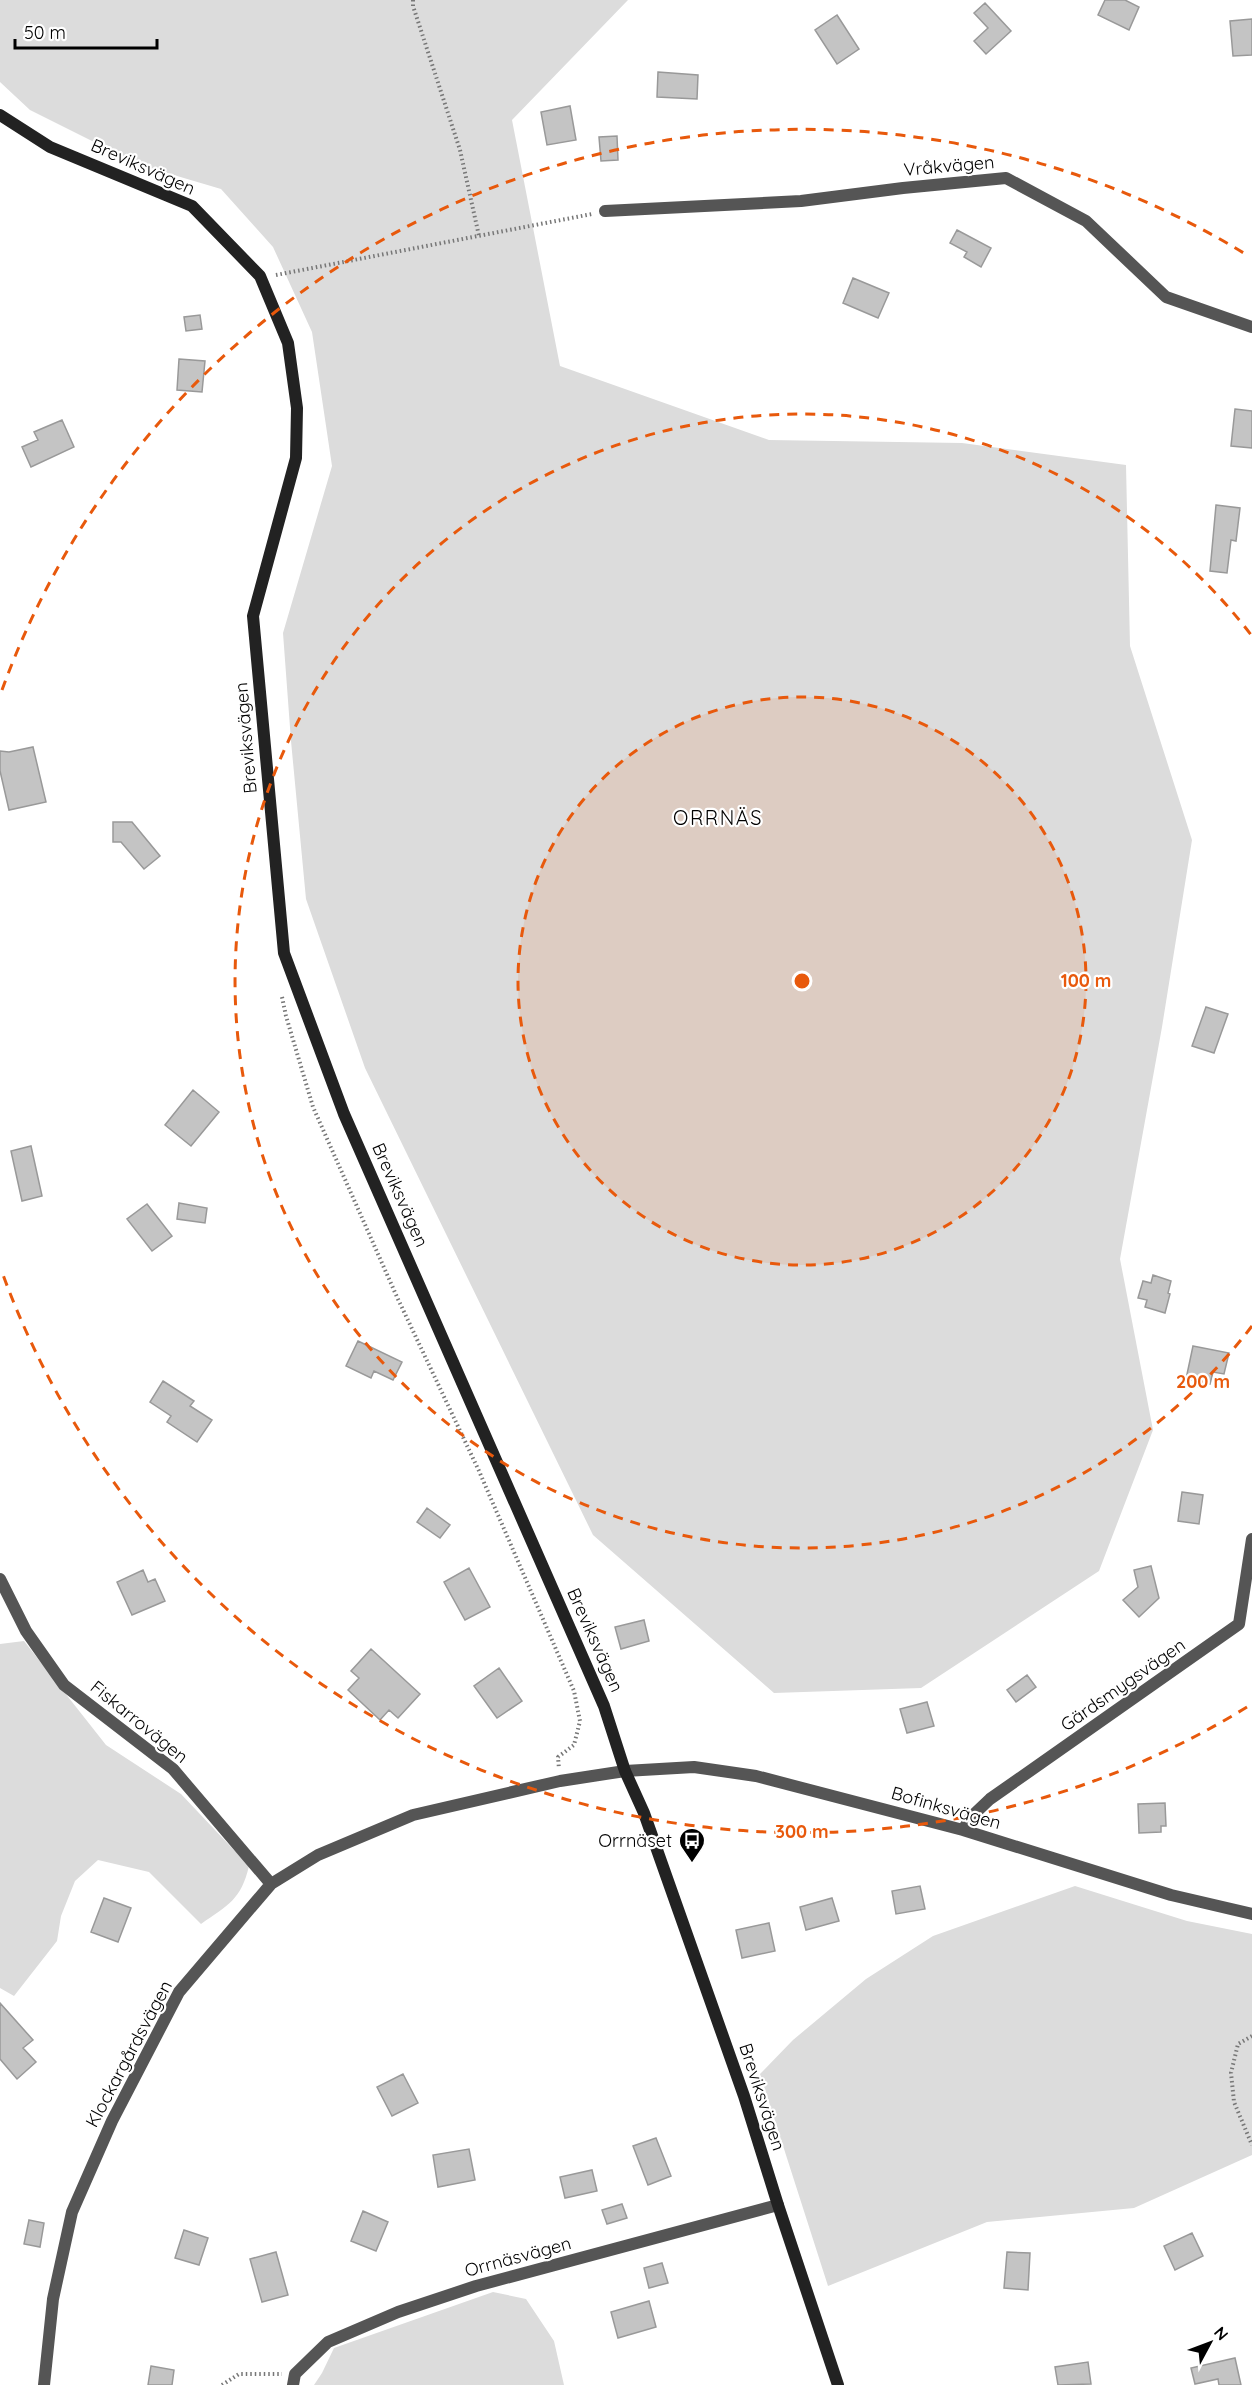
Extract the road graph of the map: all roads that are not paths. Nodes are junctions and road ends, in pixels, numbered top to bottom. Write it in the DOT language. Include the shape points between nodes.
graph roads {
  1 [pos="0,115"];
  2 [pos="605,211"];
  3 [pos="1252,327"];
  4 [pos="1252,1539"];
  5 [pos="0,1579"];
  6 [pos="1252,1616"];
  7 [pos="1239,1624"];
  8 [pos="625,1771"];
  9 [pos="963,1830"];
  10 [pos="271,1884"];
  11 [pos="1252,1914"];
  12 [pos="778,2205"];
  13 [pos="294,2380"];
  14 [pos="44,2385"];
  15 [pos="838,2385"];
  1 -- 8 [label="main road, Breviksvägen" via="50,147 192,206 260,276 288,343 297,408 296,458 253,616 284,953 344,1114 604,1706"];
  2 -- 3 [label="street, Vråkvägen" via="801,201 1006,178 1086,222 1166,297"];
  4 -- 7 [label="street"];
  5 -- 10 [label="street, Fiskarrovägen" via="26,1631 64,1685 173,1770"];
  6 -- 7 [label="street, Gärdsmygsvägen"];
  7 -- 9 [label="street, Gärdsmygsvägen" via="990,1799"];
  8 -- 9 [label="street, Bofinksvägen" via="694,1767 756,1776"];
  8 -- 10 [label="street, Klockargårdsvägen" via="560,1781 412,1815 318,1855"];
  8 -- 12 [label="main road, Breviksvägen" via="644,1813 741,2085"];
  9 -- 11 [label="street, Bofinksvägen" via="1171,1895"];
  10 -- 14 [label="street, Klockargårdsvägen" via="178,1992 112,2121 72,2212 52,2299"];
  12 -- 13 [label="street, Orrnäsvägen" via="476,2286 398,2312 328,2342"];
  12 -- 15 [label="main road, Breviksvägen"];
}
